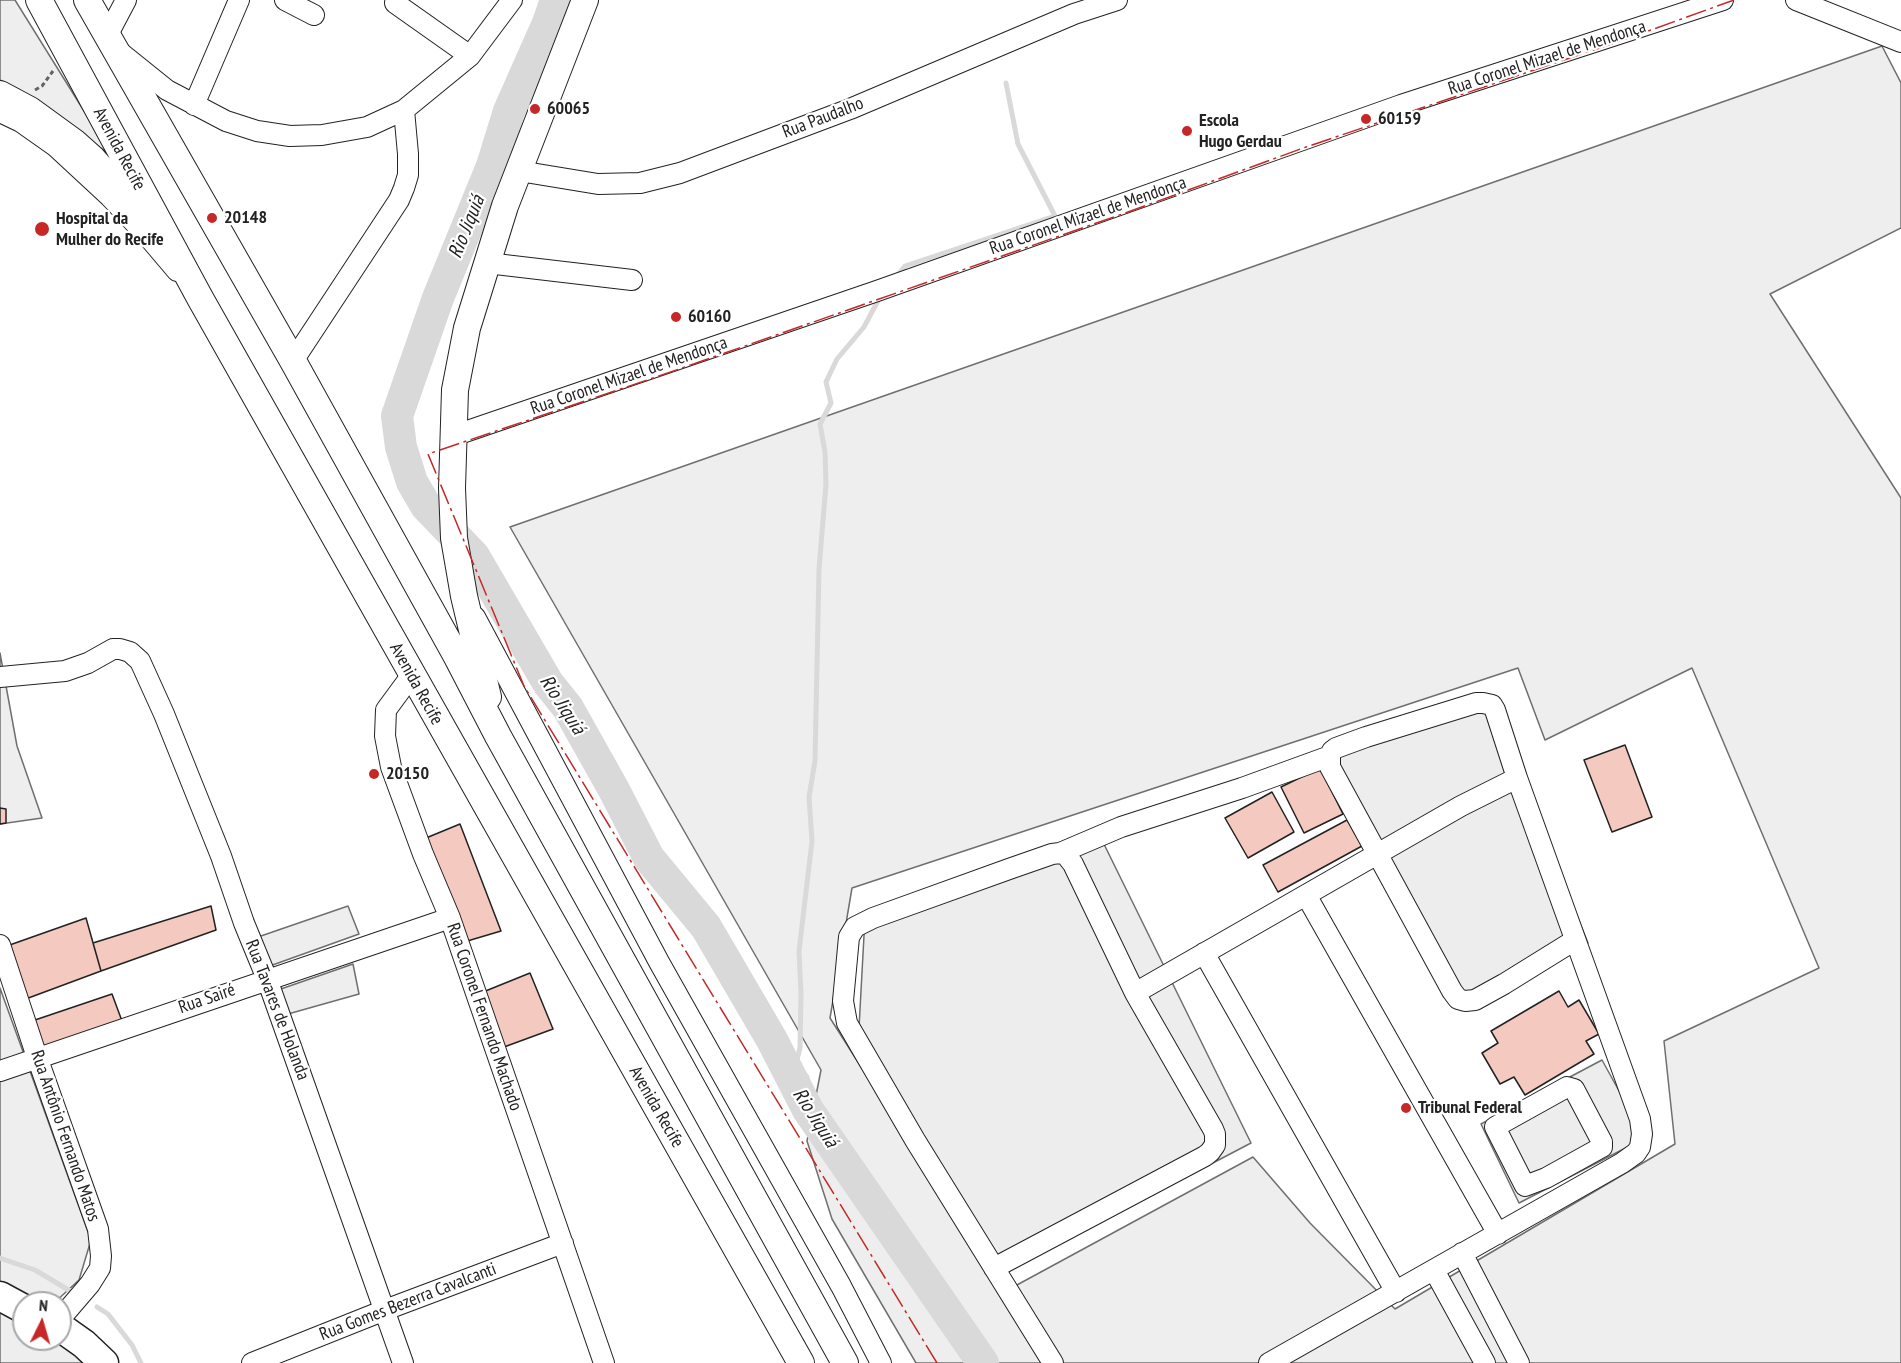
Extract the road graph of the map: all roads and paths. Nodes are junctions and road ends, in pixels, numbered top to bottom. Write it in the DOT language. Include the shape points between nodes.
graph roads {
  1 [pos="32,0"];
  2 [pos="39,0"];
  3 [pos="87,0"];
  4 [pos="126,0"];
  5 [pos="239,0"];
  6 [pos="285,0"];
  7 [pos="585,0"];
  8 [pos="1117,0"];
  9 [pos="1724,0"];
  10 [pos="1796,0"];
  11 [pos="507,2"];
  12 [pos="395,3"];
  13 [pos="314,15"];
  14 [pos="109,40"];
  15 [pos="1901,42"];
  16 [pos="65,55"];
  17 [pos="470,56"];
  18 [pos="34,90"];
  19 [pos="0,94"];
  20 [pos="194,105"];
  21 [pos="97,108"];
  22 [pos="404,110"];
  23 [pos="0,112"];
  24 [pos="519,171"];
  25 [pos="487,263"];
  26 [pos="181,265"];
  27 [pos="632,280"];
  28 [pos="200,297"];
  29 [pos="293,361"];
  30 [pos="453,436"];
  31 [pos="464,596"];
  32 [pos="411,676"];
  33 [pos="0,677"];
  34 [pos="498,736"];
  35 [pos="1330,756"];
  36 [pos="1517,778"];
  37 [pos="1060,853"];
  38 [pos="1377,854"];
  39 [pos="1306,895"];
  40 [pos="450,918"];
  41 [pos="1575,940"];
  42 [pos="0,945"];
  43 [pos="1204,953"];
  44 [pos="267,979"];
  45 [pos="1136,993"];
  46 [pos="37,1057"];
  47 [pos="0,1071"];
  48 [pos="1586,1156"];
  49 [pos="1597,1177"];
  50 [pos="1546,1178"];
  51 [pos="1558,1199"];
  52 [pos="1498,1234"];
  53 [pos="563,1243"];
  54 [pos="1462,1253"];
  55 [pos="994,1268"];
  56 [pos="1434,1270"];
  57 [pos="1396,1292"];
  58 [pos="72,1305"];
  59 [pos="385,1310"];
  60 [pos="72,1336"];
  61 [pos="104,1363"];
  62 [pos="252,1363"];
  63 [pos="403,1363"];
  64 [pos="604,1363"];
  65 [pos="801,1363"];
  66 [pos="845,1363"];
  67 [pos="881,1363"];
  68 [pos="1053,1363"];
  69 [pos="1269,1363"];
  70 [pos="1485,1363"];
  71 [pos="1519,1363"];
  1 -- 16 [label="main road"];
  2 -- 21 [label="main road, Avenida Recife"];
  3 -- 14 [label="main road"];
  4 -- 14 [label="street"];
  5 -- 20 [label="street"];
  6 -- 13 [label="street"];
  7 -- 24 [label="main road"];
  8 -- 24 [label="street, Rua Paudalho" via="1074,14 850,109 680,172 640,183 598,184"];
  9 -- 30 [label="street, Rua Coronel Mizael de Mendonça" via="1401,105"];
  10 -- 15 [label="street"];
  11 -- 17 [label="street"];
  12 -- 17 [label="street"];
  14 -- 20 [label="street" via="167,90"];
  14 -- 29 [label="main road"];
  16 -- 18 [label="path" via="42,86"];
  16 -- 21 [label="main road"];
  17 -- 22 [label="street"];
  19 -- 26 [label="main road" via="30,110 93,159 132,201"];
  20 -- 22 [label="street" via="247,128 290,136 367,127"];
  21 -- 26 [label="main road, Avenida Recife"];
  22 -- 29 [label="street" via="408,176 399,200"];
  23 -- 28 [label="street" via="55,146 110,197"];
  24 -- 25 [label="main road"];
  25 -- 27 [label="street"];
  25 -- 30 [label="main road" via="467,328 455,390"];
  26 -- 28 [label="main road, Avenida Recife"];
  28 -- 32 [label="main road, Avenida Recife"];
  29 -- 34 [label="main road"];
  30 -- 31 [label="main road" via="454,538"];
  31 -- 34 [label="main road"];
  31 -- 67 [label="street" via="659,962"];
  32 -- 40 [label="street, Rua Coronel Fernando Machado" via="386,710 385,736 391,767"];
  32 -- 65 [label="main road, Avenida Recife"];
  33 -- 44 [label="street, Rua Tavares de Holanda" via="65,671 120,649 140,661"];
  34 -- 66 [label="main road"];
  35 -- 36 [label="street" via="1336,748 1366,737 1483,703 1495,710"];
  35 -- 37 [label="street" via="1121,827"];
  35 -- 38 [label="street" via="1330,766"];
  36 -- 38 [label="street"];
  36 -- 41 [label="street"];
  37 -- 45 [label="street" via="1073,864"];
  37 -- 55 [label="street" via="873,918 855,927 849,937 843,1001 847,1023"];
  38 -- 39 [label="street"];
  38 -- 41 [label="street" via="1461,1001 1475,1000"];
  39 -- 43 [label="street"];
  39 -- 52 [label="street"];
  40 -- 44 [label="street, Rua Sairé"];
  40 -- 53 [label="street, Rua Coronel Fernando Machado"];
  41 -- 49 [label="street" via="1641,1126 1636,1153"];
  42 -- 46 [label="street, Rua Antônio Fernando Matos"];
  43 -- 45 [label="street"];
  43 -- 57 [label="street"];
  44 -- 46 [label="street, Rua Sairé"];
  44 -- 59 [label="street, Rua Tavares de Holanda"];
  45 -- 55 [label="street" via="1213,1129 1215,1145 1205,1156"];
  46 -- 47 [label="street, Rua Sairé"];
  46 -- 58 [label="street, Rua Antônio Fernando Matos" via="98,1229 100,1268"];
  48 -- 49 [label="street"];
  48 -- 50 [label="street"];
  48 -- 50 [label="street" via="1602,1143 1571,1087 1496,1126 1524,1185"];
  49 -- 51 [label="street"];
  50 -- 51 [label="street"];
  51 -- 52 [label="street"];
  52 -- 54 [label="street"];
  53 -- 59 [label="street, Rua Gomes Bezerra Cavalcanti"];
  53 -- 64 [label="street, Rua Coronel Fernando Machado"];
  54 -- 56 [label="street"];
  54 -- 71 [label="street"];
  55 -- 68 [label="street"];
  56 -- 57 [label="street"];
  56 -- 70 [label="street"];
  57 -- 69 [label="street"];
  59 -- 62 [label="street, Rua Gomes Bezerra Cavalcanti"];
  59 -- 63 [label="street, Rua Tavares de Holanda"];
  60 -- 61 [label="highway"];
}
